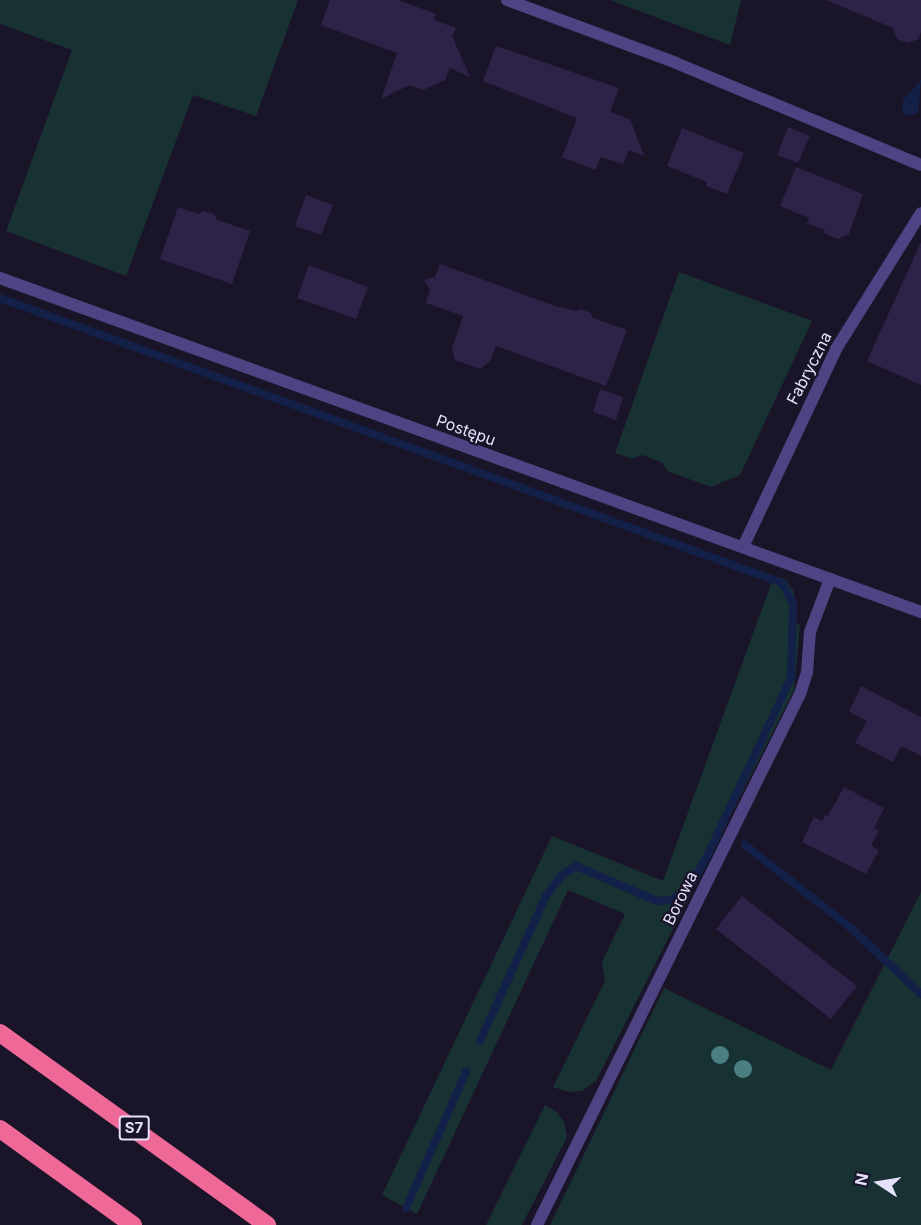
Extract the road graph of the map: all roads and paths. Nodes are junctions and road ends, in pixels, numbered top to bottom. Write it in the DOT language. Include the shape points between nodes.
graph roads {
  1 [pos="507,0"];
  2 [pos="921,165"];
  3 [pos="921,213"];
  4 [pos="0,278"];
  5 [pos="743,547"];
  6 [pos="830,579"];
  7 [pos="921,612"];
  8 [pos="0,1033"];
  9 [pos="0,1129"];
  10 [pos="133,1225"];
  11 [pos="267,1225"];
  12 [pos="537,1225"];
  1 -- 2 [label="street" via="676,63"];
  3 -- 5 [label="street, Fabryczna" via="836,349"];
  4 -- 5 [label="street, Postępu"];
  5 -- 6 [label="street, Postępu"];
  6 -- 7 [label="street, Postępu"];
  6 -- 12 [label="street, Borowa" via="810,632 807,672 800,694"];
  8 -- 11 [label="highway, S7"];
  9 -- 10 [label="highway"];
}
